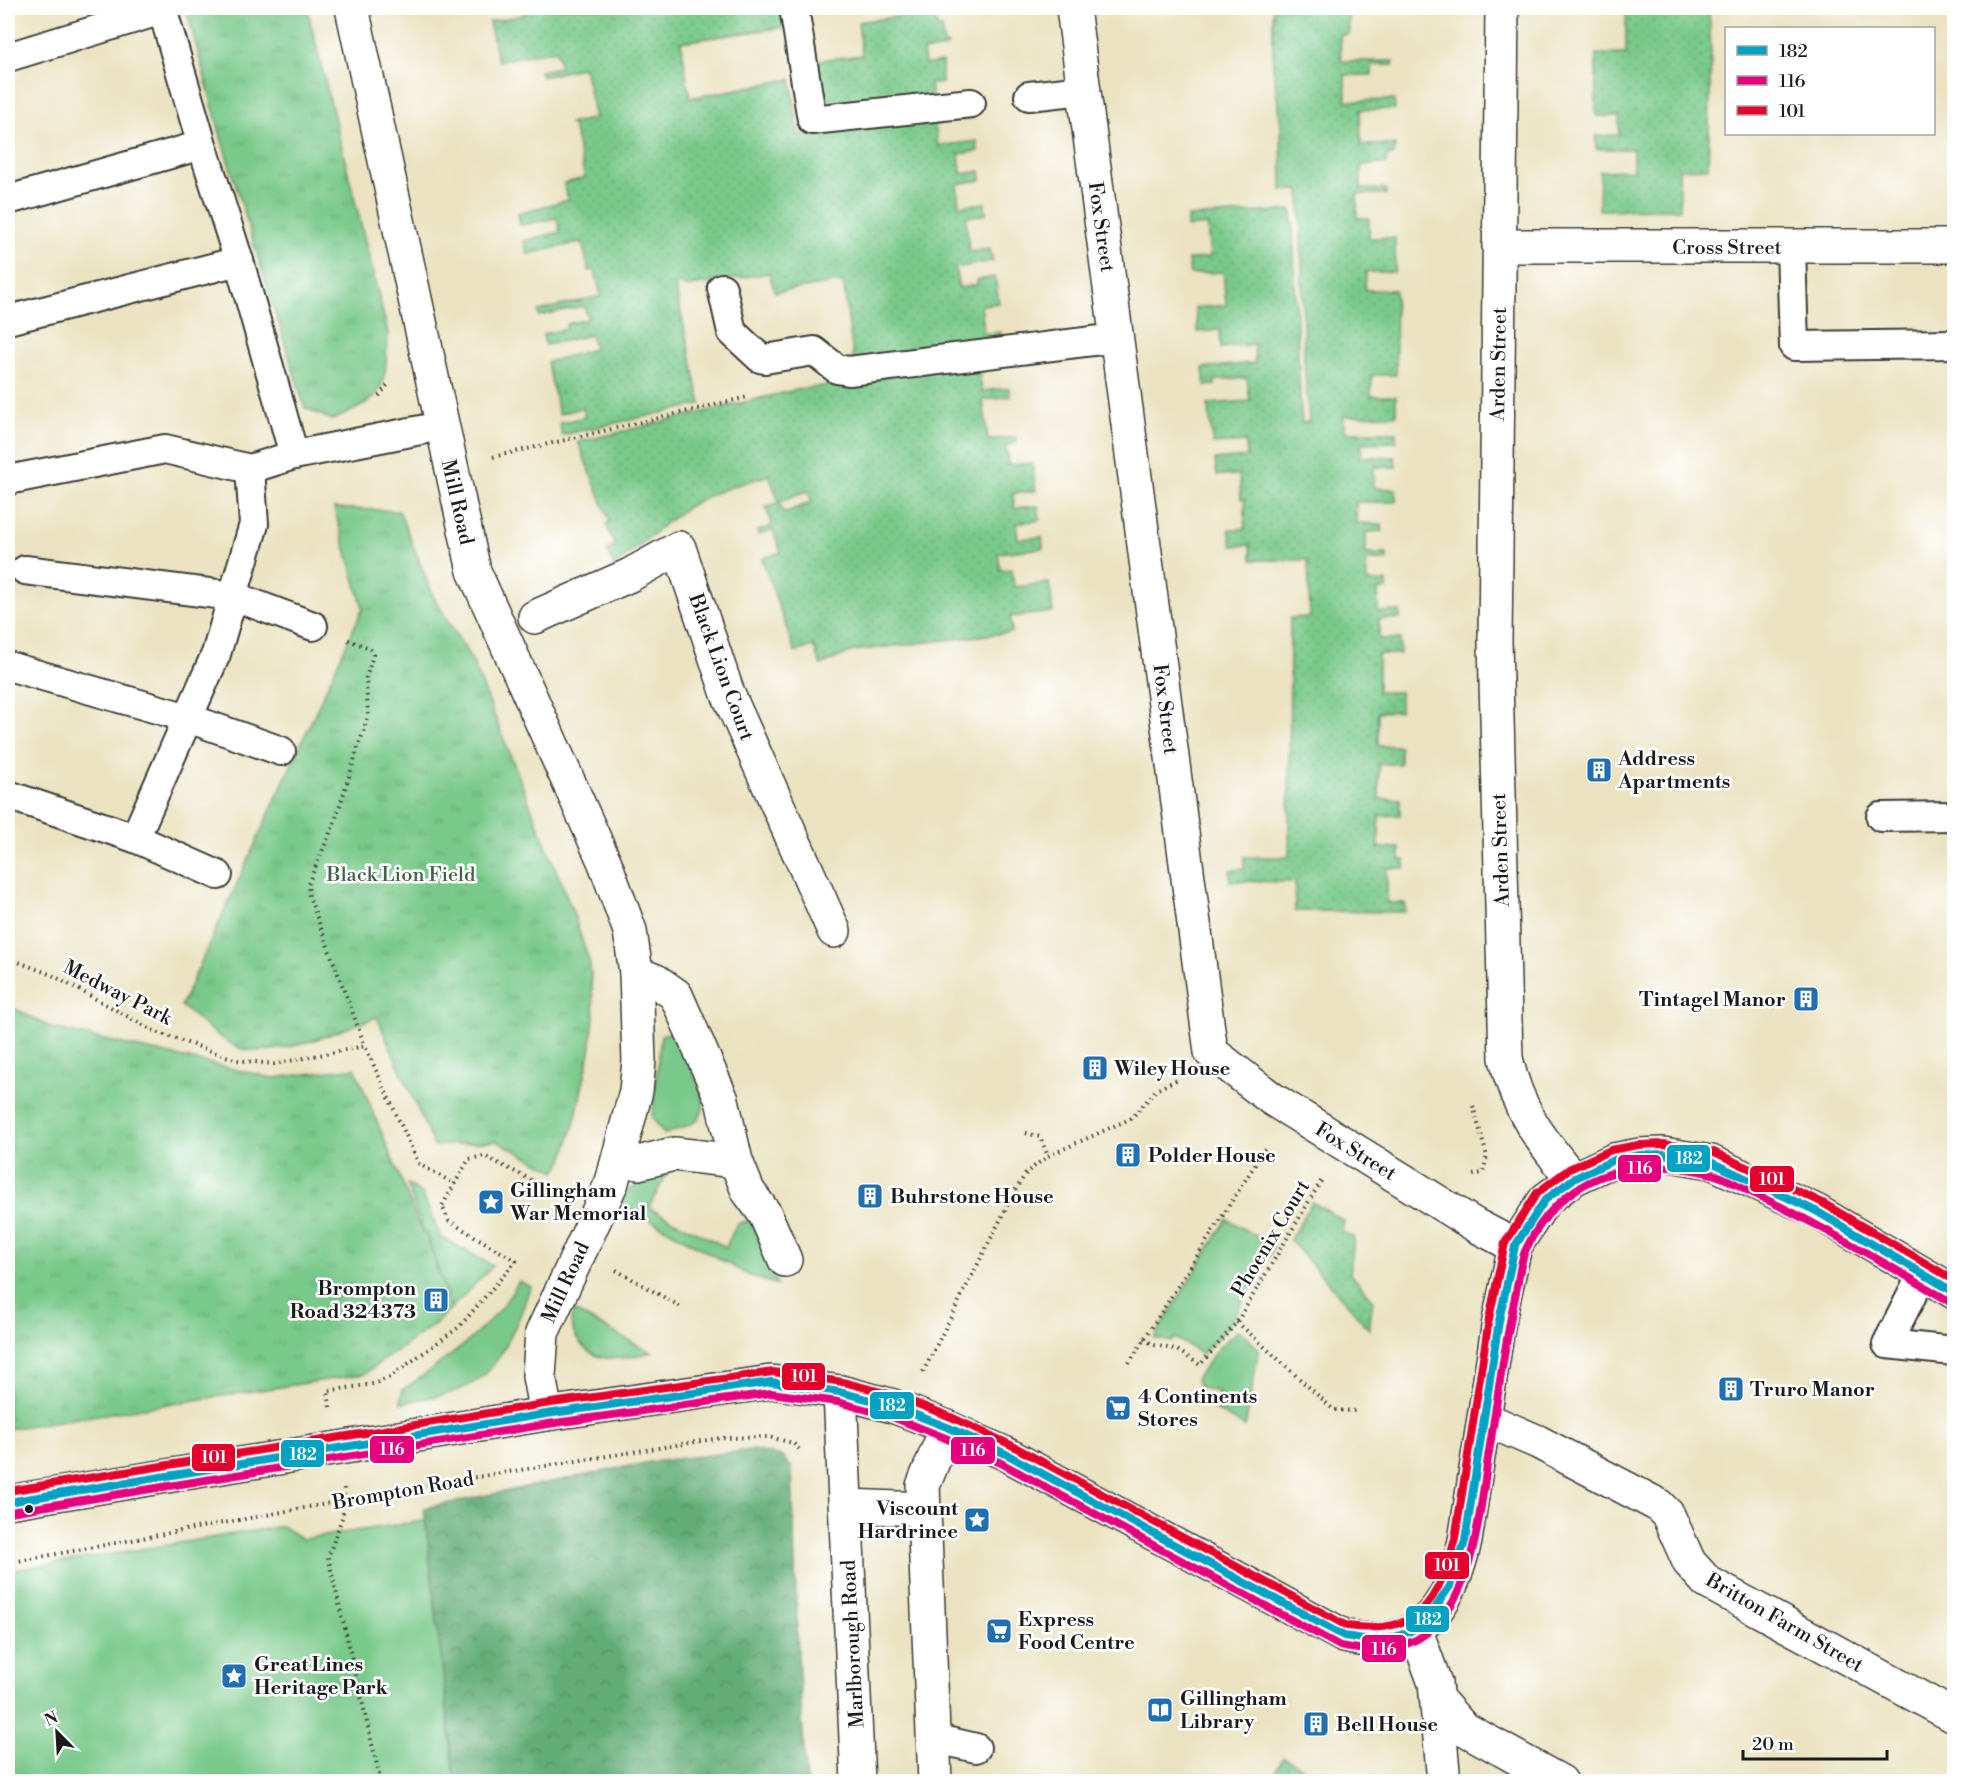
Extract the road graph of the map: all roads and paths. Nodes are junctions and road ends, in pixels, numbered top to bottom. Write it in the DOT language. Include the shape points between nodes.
graph roads {
  1 [pos="352,8"];
  2 [pos="794,8"];
  3 [pos="1073,8"];
  4 [pos="1502,8"];
  5 [pos="162,9"];
  6 [pos="8,57"];
  7 [pos="1084,90"];
  8 [pos="1029,96"];
  9 [pos="971,103"];
  10 [pos="202,145"];
  11 [pos="8,200"];
  12 [pos="1499,246"];
  13 [pos="1954,246"];
  14 [pos="1791,247"];
  15 [pos="240,261"];
  16 [pos="722,288"];
  17 [pos="8,320"];
  18 [pos="1117,338"];
  19 [pos="1954,344"];
  20 [pos="389,380"];
  21 [pos="758,395"];
  22 [pos="376,400"];
  23 [pos="441,426"];
  24 [pos="294,455"];
  25 [pos="486,459"];
  26 [pos="250,469"];
  27 [pos="8,480"];
  28 [pos="25,570"];
  29 [pos="233,596"];
  30 [pos="535,617"];
  31 [pos="313,626"];
  32 [pos="8,666"];
  33 [pos="188,718"];
  34 [pos="281,751"];
  35 [pos="8,795"];
  36 [pos="1954,816"];
  37 [pos="1881,817"];
  38 [pos="135,838"];
  39 [pos="218,875"];
  40 [pos="834,931"];
  41 [pos="8,958"];
  42 [pos="636,973"];
  43 [pos="365,1046"];
  44 [pos="1186,1076"];
  45 [pos="1471,1095"];
  46 [pos="1026,1133"];
  47 [pos="1274,1136"];
  48 [pos="620,1156"];
  49 [pos="1048,1156"];
  50 [pos="736,1161"];
  51 [pos="1328,1169"];
  52 [pos="1467,1176"];
  53 [pos="1573,1179"];
  54 [pos="455,1184"];
  55 [pos="557,1193"];
  56 [pos="1515,1246"];
  57 [pos="785,1260"];
  58 [pos="606,1264"];
  59 [pos="1923,1273"];
  60 [pos="1954,1292"];
  61 [pos="683,1308"];
  62 [pos="1237,1322"];
  63 [pos="1144,1339"];
  64 [pos="1954,1351"];
  65 [pos="1129,1363"];
  66 [pos="923,1372"];
  67 [pos="840,1392"];
  68 [pos="1356,1411"];
  69 [pos="546,1414"];
  70 [pos="332,1416"];
  71 [pos="1485,1419"];
  72 [pos="946,1427"];
  73 [pos="798,1448"];
  74 [pos="345,1500"];
  75 [pos="8,1502"];
  76 [pos="846,1506"];
  77 [pos="924,1509"];
  78 [pos="8,1563"];
  79 [pos="1416,1631"];
  80 [pos="1438,1700"];
  81 [pos="1954,1716"];
  82 [pos="933,1738"];
  83 [pos="976,1748"];
  84 [pos="381,1782"];
  85 [pos="858,1782"];
  86 [pos="935,1782"];
  87 [pos="1444,1782"];
  88 [pos="1561,1782"];
  1 -- 23 [label="street, Mill Road"];
  2 -- 9 [label="lane" via="812,120"];
  3 -- 7 [label="street, Fox Street"];
  4 -- 12 [label="street, Arden Street"];
  5 -- 6 [label="lane"];
  5 -- 10 [label="lane"];
  7 -- 8 [label="lane"];
  7 -- 18 [label="street, Fox Street"];
  10 -- 11 [label="lane"];
  10 -- 15 [label="lane"];
  12 -- 14 [label="street, Cross Street"];
  12 -- 53 [label="street, Arden Street" via="1495,642 1506,1058 1517,1101"];
  13 -- 14 [label="street, Cross Street"];
  14 -- 19 [label="lane" via="1794,346"];
  15 -- 17 [label="lane"];
  15 -- 24 [label="lane"];
  16 -- 18 [label="lane" via="732,332 760,358 814,351 837,369 849,371"];
  18 -- 56 [label="street, Fox Street" via="1210,1052 1272,1099"];
  20 -- 22 [label="path"];
  21 -- 25 [label="path"];
  23 -- 24 [label="lane"];
  23 -- 42 [label="street, Mill Road" via="474,571 605,863 630,931"];
  24 -- 26 [label="lane"];
  26 -- 27 [label="lane" via="165,449"];
  26 -- 29 [label="lane" via="254,524"];
  28 -- 29 [label="lane"];
  29 -- 31 [label="lane"];
  29 -- 33 [label="lane" via="216,654"];
  30 -- 40 [label="street, Black Lion Court" via="630,575 679,548 728,694"];
  31 -- 43 [label="path" via="370,648 373,655 366,678 368,716 362,739 308,884 309,896"];
  32 -- 33 [label="lane"];
  33 -- 34 [label="lane"];
  33 -- 38 [label="lane"];
  35 -- 38 [label="lane"];
  36 -- 37 [label="lane"];
  38 -- 39 [label="lane"];
  41 -- 43 [label="path, Medway Park" via="52,975 156,1032 237,1060 274,1064"];
  42 -- 48 [label="street, Mill Road" via="639,1061"];
  42 -- 50 [label="street" via="676,995 722,1100"];
  43 -- 54 [label="path" via="419,1164"];
  44 -- 49 [label="path" via="1156,1090 1132,1118"];
  45 -- 52 [label="path" via="1487,1156 1483,1173"];
  46 -- 49 [label="path" via="1040,1137"];
  47 -- 63 [label="path"];
  48 -- 50 [label="street" via="638,1163 674,1154"];
  48 -- 69 [label="street, Mill Road" via="612,1182 542,1333 539,1376"];
  49 -- 66 [label="path" via="1027,1173 1016,1189"];
  50 -- 57 [label="street"];
  51 -- 62 [label="path, Phoenix Court"];
  53 -- 56 [label="street" via="1545,1200"];
  53 -- 59 [label="street" via="1614,1160 1640,1155 1663,1154 1711,1162 1816,1211"];
  54 -- 55 [label="path" via="469,1159 484,1155"];
  54 -- 70 [label="path" via="442,1206 449,1221 516,1261 459,1327 390,1377 373,1384 328,1391"];
  56 -- 71 [label="street"];
  58 -- 61 [label="path"];
  59 -- 60 [label="street"];
  59 -- 64 [label="lane" via="1887,1344"];
  62 -- 63 [label="path, Phoenix Court" via="1200,1365 1177,1350"];
  62 -- 68 [label="path, Phoenix Court" via="1334,1410"];
  63 -- 65 [label="path"];
  67 -- 69 [label="street" via="771,1382"];
  67 -- 72 [label="street" via="893,1406"];
  67 -- 76 [label="street, Marlborough Road"];
  69 -- 75 [label="street"];
  71 -- 79 [label="street" via="1457,1576 1440,1605"];
  71 -- 81 [label="street, Britton Farm Street" via="1658,1505 1668,1515 1689,1563 1707,1582"];
  72 -- 77 [label="street" via="923,1486"];
  72 -- 79 [label="street" via="1006,1454 1344,1636 1383,1639"];
  73 -- 74 [label="path, Brompton Road" via="769,1437 720,1438"];
  74 -- 78 [label="path, Brompton Road"];
  74 -- 84 [label="path" via="328,1557"];
  76 -- 77 [label="street"];
  76 -- 85 [label="street, Marlborough Road"];
  77 -- 82 [label="street"];
  79 -- 80 [label="street" via="1430,1663"];
  80 -- 87 [label="street"];
  80 -- 88 [label="street" via="1463,1728"];
  82 -- 83 [label="lane"];
  82 -- 86 [label="street"];
}
